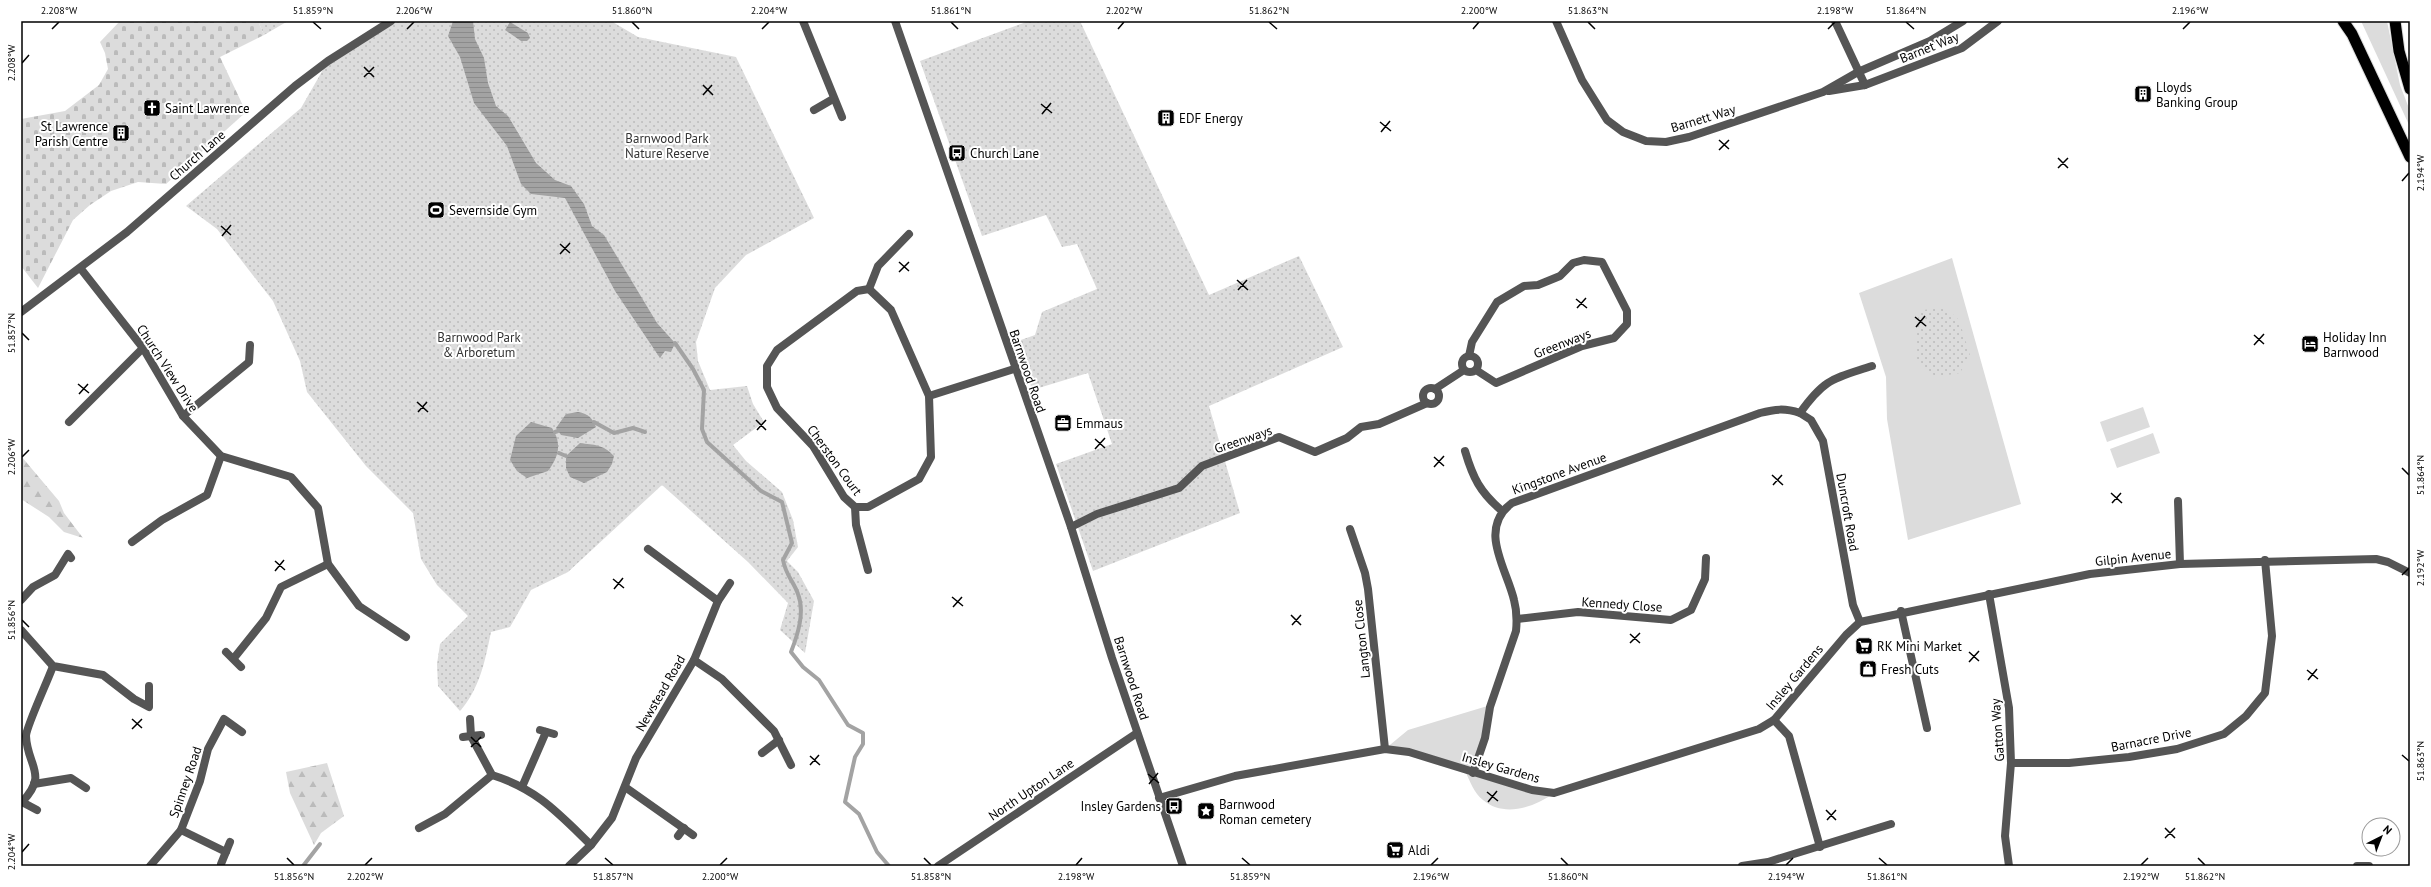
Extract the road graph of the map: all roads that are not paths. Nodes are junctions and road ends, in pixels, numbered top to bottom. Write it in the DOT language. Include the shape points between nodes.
graph roads {
  1 [pos="391,21"];
  2 [pos="803,21"];
  3 [pos="895,21"];
  4 [pos="1556,21"];
  5 [pos="1835,21"];
  6 [pos="1963,21"];
  7 [pos="1998,21"];
  8 [pos="2343,21"];
  9 [pos="2395,21"];
  10 [pos="1858,72"];
  11 [pos="1865,85"];
  12 [pos="2410,89"];
  13 [pos="1823,92"];
  14 [pos="833,99"];
  15 [pos="814,110"];
  16 [pos="842,117"];
  17 [pos="2410,157"];
  18 [pos="909,234"];
  19 [pos="80,269"];
  20 [pos="869,289"];
  21 [pos="21,312"];
  22 [pos="250,345"];
  23 [pos="143,348"];
  24 [pos="1469,356"];
  25 [pos="1872,366"];
  26 [pos="1014,369"];
  27 [pos="1464,370"];
  28 [pos="1476,370"];
  29 [pos="929,396"];
  30 [pos="1800,414"];
  31 [pos="183,416"];
  32 [pos="69,422"];
  33 [pos="1465,451"];
  34 [pos="221,456"];
  35 [pos="2178,501"];
  36 [pos="855,507"];
  37 [pos="1501,510"];
  38 [pos="1070,527"];
  39 [pos="1350,529"];
  40 [pos="132,542"];
  41 [pos="648,549"];
  42 [pos="71,558"];
  43 [pos="1706,558"];
  44 [pos="2265,560"];
  45 [pos="328,564"];
  46 [pos="2180,564"];
  47 [pos="868,570"];
  48 [pos="2410,573"];
  49 [pos="730,583"];
  50 [pos="1989,594"];
  51 [pos="21,600"];
  52 [pos="718,601"];
  53 [pos="1901,611"];
  54 [pos="1517,619"];
  55 [pos="1860,622"];
  56 [pos="21,630"];
  57 [pos="406,637"];
  58 [pos="226,652"];
  59 [pos="234,658"];
  60 [pos="694,660"];
  61 [pos="53,666"];
  62 [pos="241,667"];
  63 [pos="149,686"];
  64 [pos="470,719"];
  65 [pos="1774,720"];
  66 [pos="1927,728"];
  67 [pos="242,732"];
  68 [pos="547,732"];
  69 [pos="1137,733"];
  70 [pos="481,735"];
  71 [pos="24,736"];
  72 [pos="467,737"];
  73 [pos="779,740"];
  74 [pos="1385,748"];
  75 [pos="762,753"];
  76 [pos="2012,763"];
  77 [pos="791,765"];
  78 [pos="1473,772"];
  79 [pos="492,775"];
  80 [pos="34,784"];
  81 [pos="522,787"];
  82 [pos="86,788"];
  83 [pos="625,788"];
  84 [pos="1159,798"];
  85 [pos="37,810"];
  86 [pos="1891,824"];
  87 [pos="419,828"];
  88 [pos="684,828"];
  89 [pos="181,830"];
  90 [pos="693,835"];
  91 [pos="678,836"];
  92 [pos="230,842"];
  93 [pos="591,845"];
  94 [pos="1820,847"];
  95 [pos="226,852"];
  96 [pos="221,864"];
  97 [pos="150,866"];
  98 [pos="569,866"];
  99 [pos="938,866"];
  100 [pos="1183,866"];
  101 [pos="1742,866"];
  102 [pos="2009,866"];
  103 [pos="2357,866"];
  104 [pos="2369,866"];
  1 -- 19 [label="street, Church Lane" via="328,61 295,86 127,232"];
  2 -- 14 [label="street"];
  3 -- 26 [label="street, Barnwood Road"];
  4 -- 13 [label="street, Barnett Way" via="1582,80 1607,120 1623,132 1646,141 1666,142 1690,136"];
  5 -- 10 [label="street"];
  6 -- 10 [label="street, Barnet Way" via="1930,41"];
  7 -- 11 [label="street, Barnet Way" via="1962,48"];
  8 -- 17 [label="highway" via="2352,34"];
  9 -- 12 [label="highway" via="2399,51"];
  10 -- 11 [label="street"];
  10 -- 13 [label="street, Barnett Way"];
  11 -- 13 [label="street, Barnet Way"];
  14 -- 15 [label="street"];
  14 -- 16 [label="street"];
  18 -- 20 [label="street" via="878,266"];
  19 -- 21 [label="street, Church Lane"];
  19 -- 23 [label="street, Church View Drive"];
  20 -- 29 [label="street, Cherston Court" via="891,310"];
  20 -- 36 [label="street, Cherston Court" via="857,292 777,350 766,366 768,388 777,408 813,446 844,497"];
  22 -- 31 [label="street" via="249,362"];
  23 -- 31 [label="street, Church View Drive"];
  23 -- 32 [label="street"];
  24 -- 27 [label="street, Greenways" via="1462,362"];
  24 -- 28 [label="street" via="1477,360"];
  24 -- 28 [label="street, Greenways" via="1472,342 1497,302 1524,286 1538,285 1560,276 1573,262 1602,262 1627,311 1627,324 1614,338 1582,346 1496,383"];
  25 -- 30 [label="street" via="1829,381 1816,391"];
  26 -- 29 [label="street"];
  26 -- 38 [label="street, Barnwood Road"];
  27 -- 28 [label="street"];
  27 -- 38 [label="street, Greenways" via="1435,389 1439,394 1438,400 1432,404 1427,403 1379,424 1361,427 1347,438 1314,452 1279,437 1202,466 1179,488 1097,514"];
  29 -- 36 [label="street, Cherston Court" via="931,457 919,479 868,507"];
  30 -- 37 [label="street, Kingstone Avenue" via="1788,409 1760,413 1512,503"];
  30 -- 55 [label="street, Duncroft Road" via="1811,420 1823,441 1853,605"];
  31 -- 34 [label="street, Church View Drive"];
  33 -- 37 [label="street" via="1475,481 1486,498"];
  34 -- 40 [label="street" via="207,495 162,520"];
  34 -- 45 [label="street, Church View Drive" via="291,477 318,508"];
  35 -- 46 [label="street"];
  36 -- 47 [label="street" via="856,525"];
  37 -- 54 [label="street, Kingstone Avenue" via="1496,533 1497,553 1514,599"];
  38 -- 69 [label="street, Barnwood Road"];
  39 -- 74 [label="street, Langton Close" via="1366,573"];
  41 -- 52 [label="street"];
  42 -- 51 [label="street" via="68,554 55,575 33,587"];
  43 -- 54 [label="street, Kennedy Close" via="1705,579 1691,610 1671,620 1578,612"];
  44 -- 46 [label="street, Gilpin Avenue"];
  44 -- 48 [label="street, Gilpin Avenue" via="2376,559"];
  44 -- 76 [label="street, Barnacre Drive" via="2272,636 2265,692 2246,716 2224,734 2177,749 2129,757 2070,764"];
  45 -- 57 [label="street" via="359,606"];
  45 -- 59 [label="street" via="281,586 266,618"];
  46 -- 50 [label="street, Gilpin Avenue" via="2090,574"];
  49 -- 52 [label="street, Newstead Road"];
  50 -- 53 [label="street, Gilpin Avenue"];
  50 -- 76 [label="street, Gatton Way" via="2009,708"];
  52 -- 60 [label="street, Newstead Road"];
  53 -- 55 [label="street, Gilpin Avenue"];
  53 -- 66 [label="street"];
  54 -- 78 [label="street, Kingstone Avenue" via="1516,631 1490,707 1485,738"];
  55 -- 65 [label="street, Insley Gardens"];
  56 -- 61 [label="street"];
  58 -- 59 [label="street"];
  59 -- 62 [label="street"];
  60 -- 73 [label="street" via="722,679 774,731"];
  60 -- 83 [label="street, Newstead Road" via="636,758"];
  61 -- 63 [label="street" via="103,675 149,707"];
  61 -- 71 [label="street"];
  64 -- 72 [label="street"];
  65 -- 78 [label="street, Insley Gardens" via="1759,729 1554,793 1532,790"];
  65 -- 94 [label="street" via="1789,736"];
  67 -- 89 [label="street, Spinney Road" via="224,719 208,749 200,781"];
  68 -- 81 [label="street"];
  69 -- 84 [label="street, Barnwood Road"];
  69 -- 99 [label="street, North Upton Lane"];
  70 -- 72 [label="street"];
  71 -- 80 [label="street" via="36,776"];
  72 -- 79 [label="street"];
  73 -- 75 [label="street"];
  73 -- 77 [label="street"];
  74 -- 78 [label="street, Insley Gardens" via="1409,752"];
  74 -- 84 [label="street, Insley Gardens" via="1234,776"];
  76 -- 102 [label="street, Gatton Way" via="2005,836"];
  79 -- 81 [label="street"];
  79 -- 87 [label="street" via="444,814"];
  80 -- 82 [label="street" via="71,778"];
  80 -- 85 [label="street" via="32,791 22,802"];
  81 -- 93 [label="street" via="547,802"];
  83 -- 88 [label="street"];
  83 -- 93 [label="street, Newstead Road" via="612,818"];
  84 -- 100 [label="street, Barnwood Road"];
  86 -- 94 [label="street"];
  88 -- 90 [label="street"];
  88 -- 91 [label="street"];
  89 -- 95 [label="street"];
  89 -- 97 [label="street, Spinney Road"];
  92 -- 95 [label="street"];
  93 -- 98 [label="street, Newstead Road"];
  94 -- 101 [label="street" via="1768,862"];
  95 -- 96 [label="street"];
  103 -- 104 [label="street"];
}
